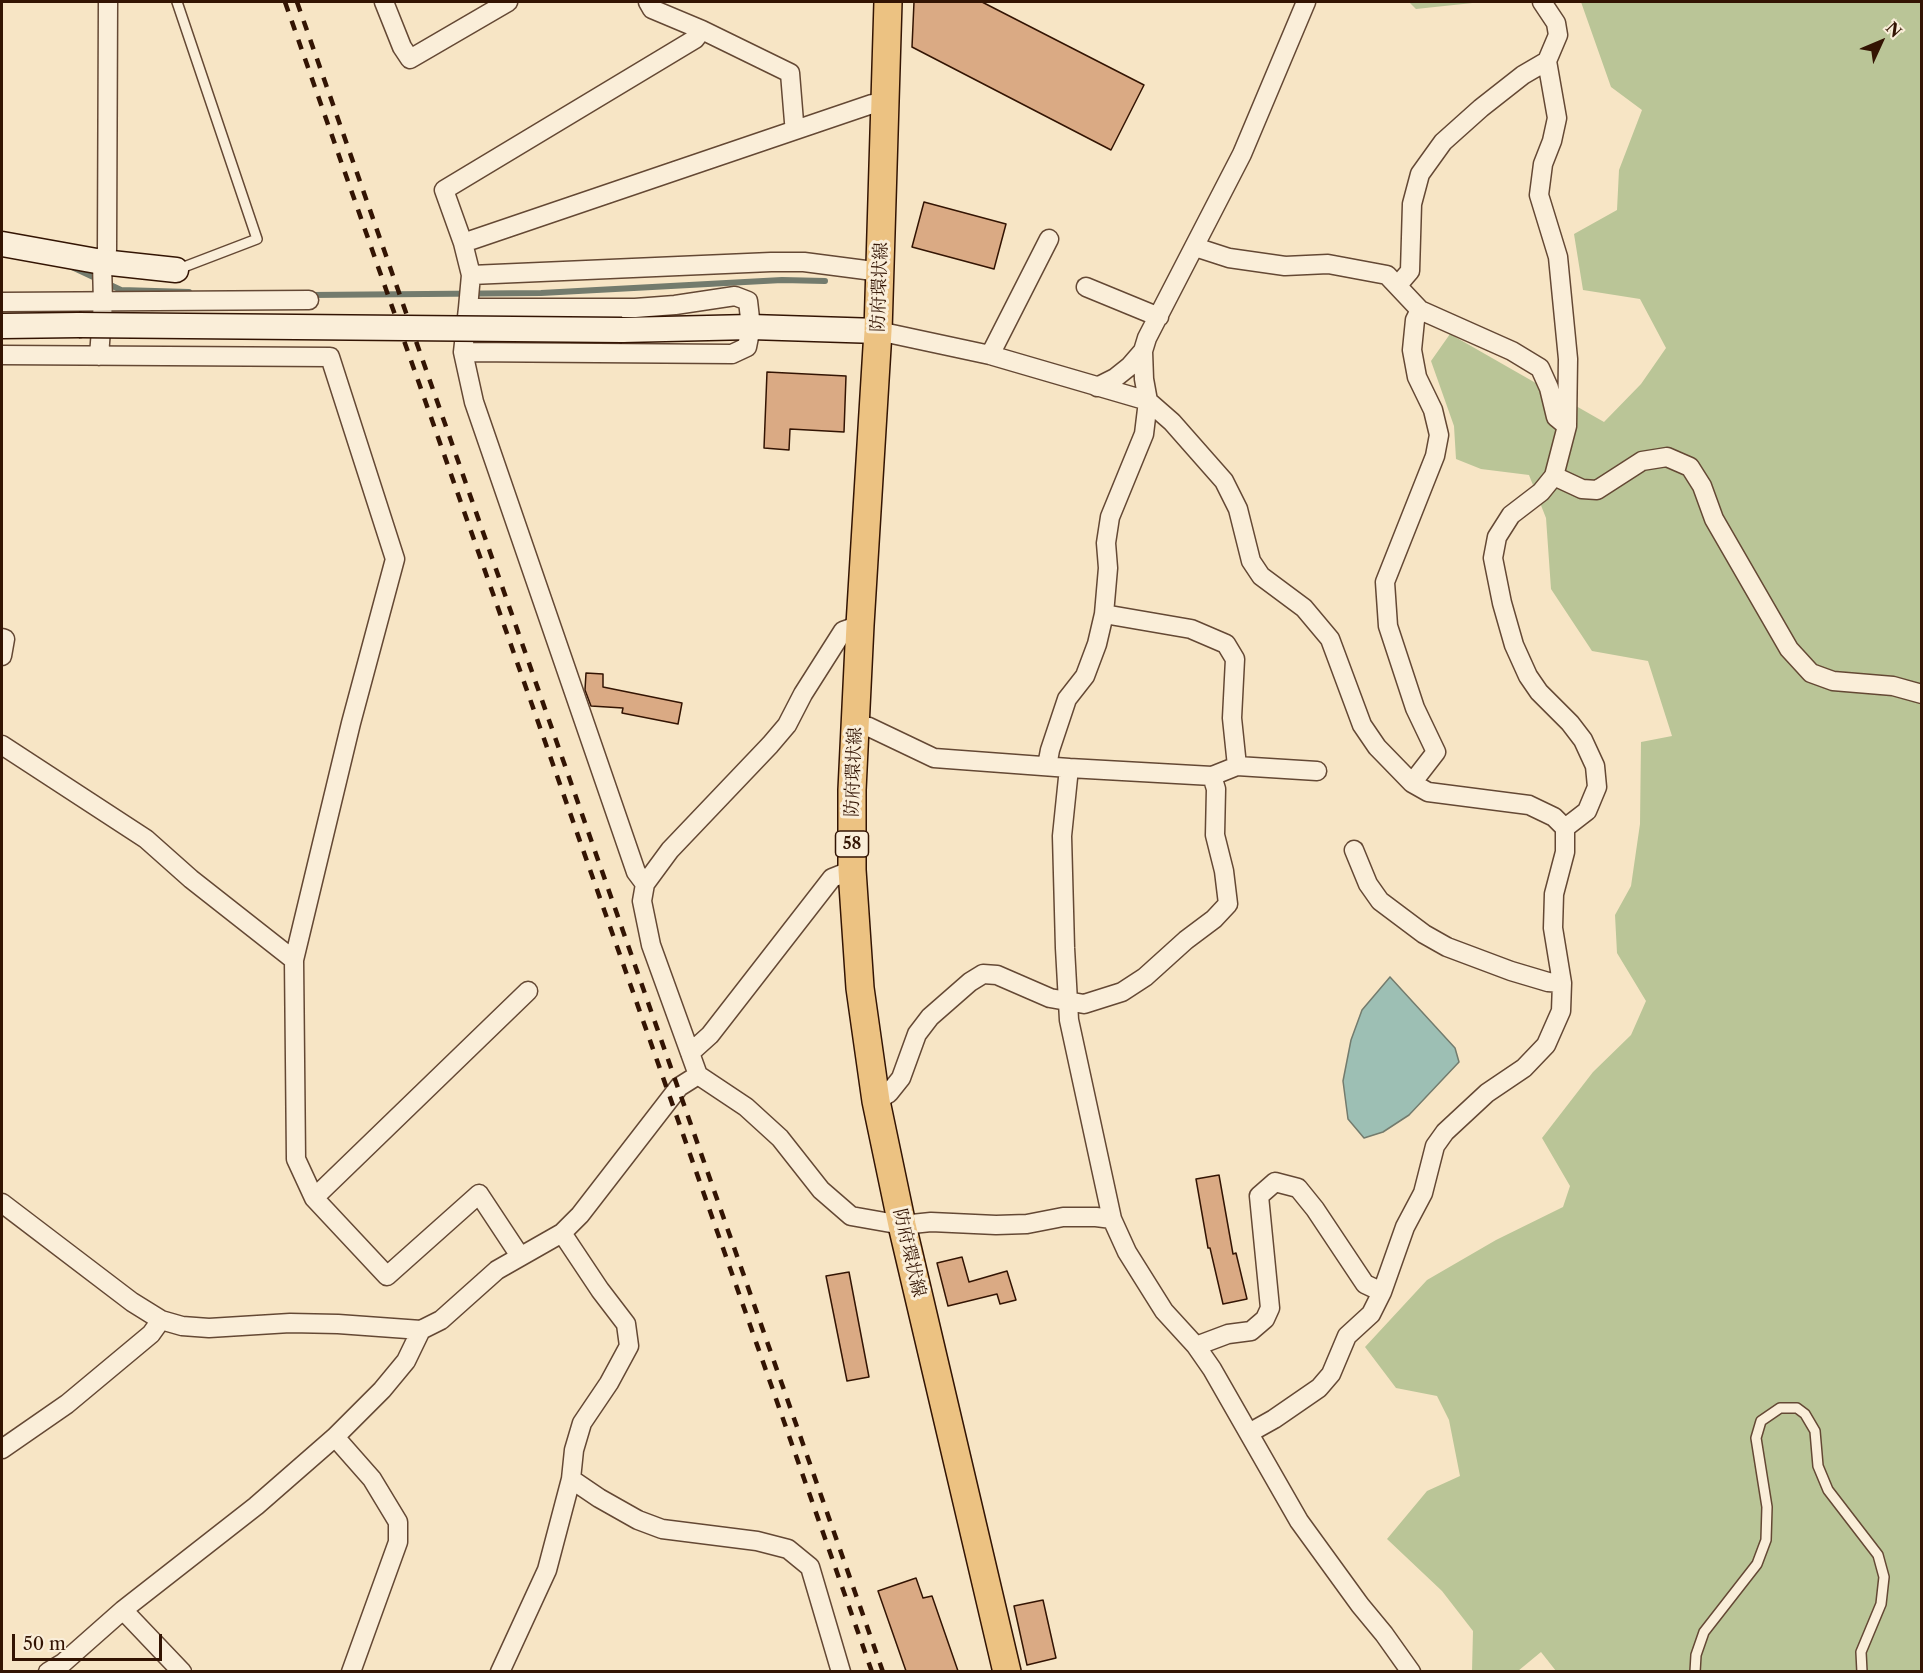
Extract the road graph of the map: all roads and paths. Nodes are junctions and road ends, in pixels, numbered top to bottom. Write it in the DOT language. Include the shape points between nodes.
graph roads {
  1 [pos="108,2"];
  2 [pos="177,2"];
  3 [pos="384,2"];
  4 [pos="508,2"];
  5 [pos="648,2"];
  6 [pos="888,2"];
  7 [pos="1306,2"];
  8 [pos="1542,2"];
  9 [pos="702,30"];
  10 [pos="1546,61"];
  11 [pos="885,106"];
  12 [pos="798,129"];
  13 [pos="1049,238"];
  14 [pos="463,243"];
  15 [pos="2,244"];
  16 [pos="1195,247"];
  17 [pos="102,262"];
  18 [pos="176,270"];
  19 [pos="881,272"];
  20 [pos="1398,285"];
  21 [pos="1086,286"];
  22 [pos="469,291"];
  23 [pos="309,300"];
  24 [pos="2,302"];
  25 [pos="103,303"];
  26 [pos="1420,310"];
  27 [pos="1159,317"];
  28 [pos="2,326"];
  29 [pos="751,327"];
  30 [pos="878,331"];
  31 [pos="1143,351"];
  32 [pos="464,352"];
  33 [pos="2,355"];
  34 [pos="990,355"];
  35 [pos="99,356"];
  36 [pos="1097,387"];
  37 [pos="1148,402"];
  38 [pos="1567,426"];
  39 [pos="1554,476"];
  40 [pos="1104,614"];
  41 [pos="860,625"];
  42 [pos="2,638"];
  43 [pos="2,656"];
  44 [pos="1922,694"];
  45 [pos="855,726"];
  46 [pos="2,745"];
  47 [pos="1047,766"];
  48 [pos="1237,766"];
  49 [pos="1069,768"];
  50 [pos="1317,771"];
  51 [pos="1212,776"];
  52 [pos="1412,783"];
  53 [pos="1565,828"];
  54 [pos="1354,850"];
  55 [pos="852,870"];
  56 [pos="645,884"];
  57 [pos="294,960"];
  58 [pos="1562,983"];
  59 [pos="528,991"];
  60 [pos="1068,1002"];
  61 [pos="690,1053"];
  62 [pos="698,1076"];
  63 [pos="876,1101"];
  64 [pos="314,1198"];
  65 [pos="2,1203"];
  66 [pos="1112,1219"];
  67 [pos="902,1225"];
  68 [pos="562,1233"];
  69 [pos="520,1256"];
  70 [pos="1382,1292"];
  71 [pos="161,1320"];
  72 [pos="421,1330"];
  73 [pos="1196,1346"];
  74 [pos="1249,1433"];
  75 [pos="335,1437"];
  76 [pos="2,1449"];
  77 [pos="571,1479"];
  78 [pos="123,1610"];
  79 [pos="48,1671"];
  80 [pos="183,1671"];
  81 [pos="351,1671"];
  82 [pos="500,1671"];
  83 [pos="841,1671"];
  84 [pos="1007,1671"];
  85 [pos="1411,1671"];
  86 [pos="1695,1671"];
  87 [pos="1862,1671"];
  1 -- 17 [label="street" via="107,250"];
  2 -- 18 [label="lane" via="257,239"];
  3 -- 4 [label="street" via="410,59"];
  5 -- 9 [label="street" via="652,9"];
  6 -- 11 [label="main road, 防府環状線 / 58"];
  7 -- 16 [label="street" via="1242,154"];
  8 -- 10 [label="street" via="1556,23 1558,35"];
  9 -- 12 [label="street" via="790,74"];
  9 -- 14 [label="street" via="695,39 444,190"];
  10 -- 20 [label="street" via="1522,75 1443,142 1420,174 1412,204 1410,271"];
  10 -- 38 [label="street" via="1557,118 1543,164 1539,195 1558,257 1568,359"];
  11 -- 12 [label="street" via="872,104"];
  11 -- 19 [label="main road, 防府環状線 / 58"];
  12 -- 14 [label="street"];
  13 -- 34 [label="street"];
  14 -- 22 [label="street"];
  15 -- 17 [label="street"];
  16 -- 20 [label="street" via="1228,258 1285,266 1328,264 1387,275"];
  16 -- 27 [label="street"];
  17 -- 18 [label="street"];
  17 -- 25 [label="street"];
  19 -- 22 [label="street" via="771,262"];
  19 -- 30 [label="main road, 防府環状線 / 58"];
  20 -- 26 [label="street"];
  21 -- 27 [label="street"];
  22 -- 29 [label="street" via="635,308 735,296 748,301"];
  22 -- 32 [label="street"];
  23 -- 25 [label="street"];
  24 -- 25 [label="street"];
  25 -- 35 [label="street"];
  26 -- 38 [label="street" via="1512,351 1540,368 1556,417"];
  26 -- 52 [label="street" via="1412,350 1417,376 1433,410 1439,435 1435,456 1385,582 1388,626 1415,708 1436,752"];
  27 -- 31 [label="street"];
  28 -- 29 [label="street, bridge" via="622,330"];
  29 -- 30 [label="street"];
  29 -- 32 [label="street" via="747,347 732,354"];
  30 -- 34 [label="street"];
  30 -- 41 [label="main road, 防府環状線 / 58"];
  31 -- 36 [label="street" via="1130,366"];
  31 -- 37 [label="street"];
  32 -- 56 [label="street" via="474,402 636,872"];
  33 -- 35 [label="street"];
  34 -- 36 [label="street"];
  35 -- 57 [label="street" via="330,357 394,559"];
  36 -- 37 [label="street"];
  37 -- 40 [label="street" via="1144,434 1110,517"];
  37 -- 52 [label="street" via="1172,422 1224,482 1238,509 1251,561 1261,576 1304,608 1330,639 1362,725 1377,747"];
  38 -- 39 [label="street"];
  39 -- 44 [label="street" via="1582,489 1597,490 1642,461 1667,457 1690,467 1714,519 1777,629 1810,673 1833,681 1893,686"];
  39 -- 53 [label="street" via="1541,492 1511,515 1497,537 1493,558 1514,645 1528,676 1583,740 1595,766 1597,787 1587,811"];
  40 -- 47 [label="street" via="1085,676 1067,699"];
  40 -- 48 [label="street" via="1191,629 1226,644 1235,660 1232,718"];
  41 -- 45 [label="main road, 防府環状線 / 58"];
  41 -- 56 [label="street" via="843,631 787,725 670,850"];
  42 -- 43 [label="street"];
  45 -- 47 [label="street" via="869,727 934,758"];
  45 -- 55 [label="main road, 防府環状線 / 58"];
  46 -- 57 [label="street" via="146,839"];
  47 -- 49 [label="street"];
  48 -- 50 [label="street"];
  48 -- 51 [label="street"];
  49 -- 51 [label="street"];
  49 -- 60 [label="street" via="1062,836"];
  51 -- 60 [label="street" via="1216,789 1215,836 1228,904 1122,992 1084,1004"];
  52 -- 53 [label="street" via="1428,792 1529,805 1554,817"];
  53 -- 58 [label="street" via="1565,852 1554,894 1553,928"];
  54 -- 58 [label="street" via="1380,901 1424,934 1511,971"];
  55 -- 61 [label="street" via="832,878 710,1035"];
  55 -- 63 [label="main road, 防府環状線 / 58" via="860,988"];
  56 -- 61 [label="street" via="642,901 651,945"];
  57 -- 64 [label="street" via="296,1160"];
  58 -- 70 [label="street" via="1560,1011 1546,1045 1524,1068 1487,1093 1435,1146 1423,1193 1405,1227"];
  59 -- 64 [label="street"];
  60 -- 63 [label="street" via="997,975 983,974 930,1017 917,1034 902,1078"];
  60 -- 66 [label="street"];
  61 -- 62 [label="street"];
  62 -- 67 [label="street" via="746,1107 780,1138 820,1190 851,1216"];
  62 -- 68 [label="street" via="679,1087"];
  63 -- 67 [label="main road, 防府環状線 / 58"];
  64 -- 69 [label="street" via="387,1276 479,1194"];
  65 -- 71 [label="street"];
  66 -- 67 [label="street" via="1063,1217 996,1226 931,1222"];
  66 -- 73 [label="street" via="1127,1252 1164,1311"];
  67 -- 84 [label="main road, 防府環状線 / 58"];
  68 -- 69 [label="street"];
  68 -- 77 [label="street" via="626,1324 629,1346 582,1423"];
  69 -- 72 [label="street" via="497,1270 441,1320"];
  70 -- 73 [label="street" via="1365,1284 1298,1188 1275,1182 1259,1196 1270,1308 1265,1319 1251,1331"];
  70 -- 74 [label="street" via="1371,1314 1347,1336 1331,1374 1319,1388"];
  71 -- 72 [label="street" via="209,1329 290,1323"];
  71 -- 76 [label="street" via="151,1334 67,1404"];
  72 -- 75 [label="street" via="406,1361"];
  73 -- 74 [label="street"];
  74 -- 85 [label="street" via="1299,1521"];
  75 -- 78 [label="street" via="256,1506"];
  75 -- 81 [label="street" via="372,1479 398,1522 398,1542"];
  77 -- 82 [label="street" via="547,1570"];
  77 -- 83 [label="street" via="638,1520 662,1529 757,1541 788,1549 810,1567"];
  78 -- 79 [label="street" via="63,1663"];
  78 -- 80 [label="street"];
  86 -- 87 [label="lane" via="1704,1632 1756,1564 1766,1540 1767,1507 1756,1438 1761,1420 1780,1408 1797,1408 1815,1431 1818,1466 1828,1490 1878,1555 1884,1577 1881,1604 1861,1652"];
}
